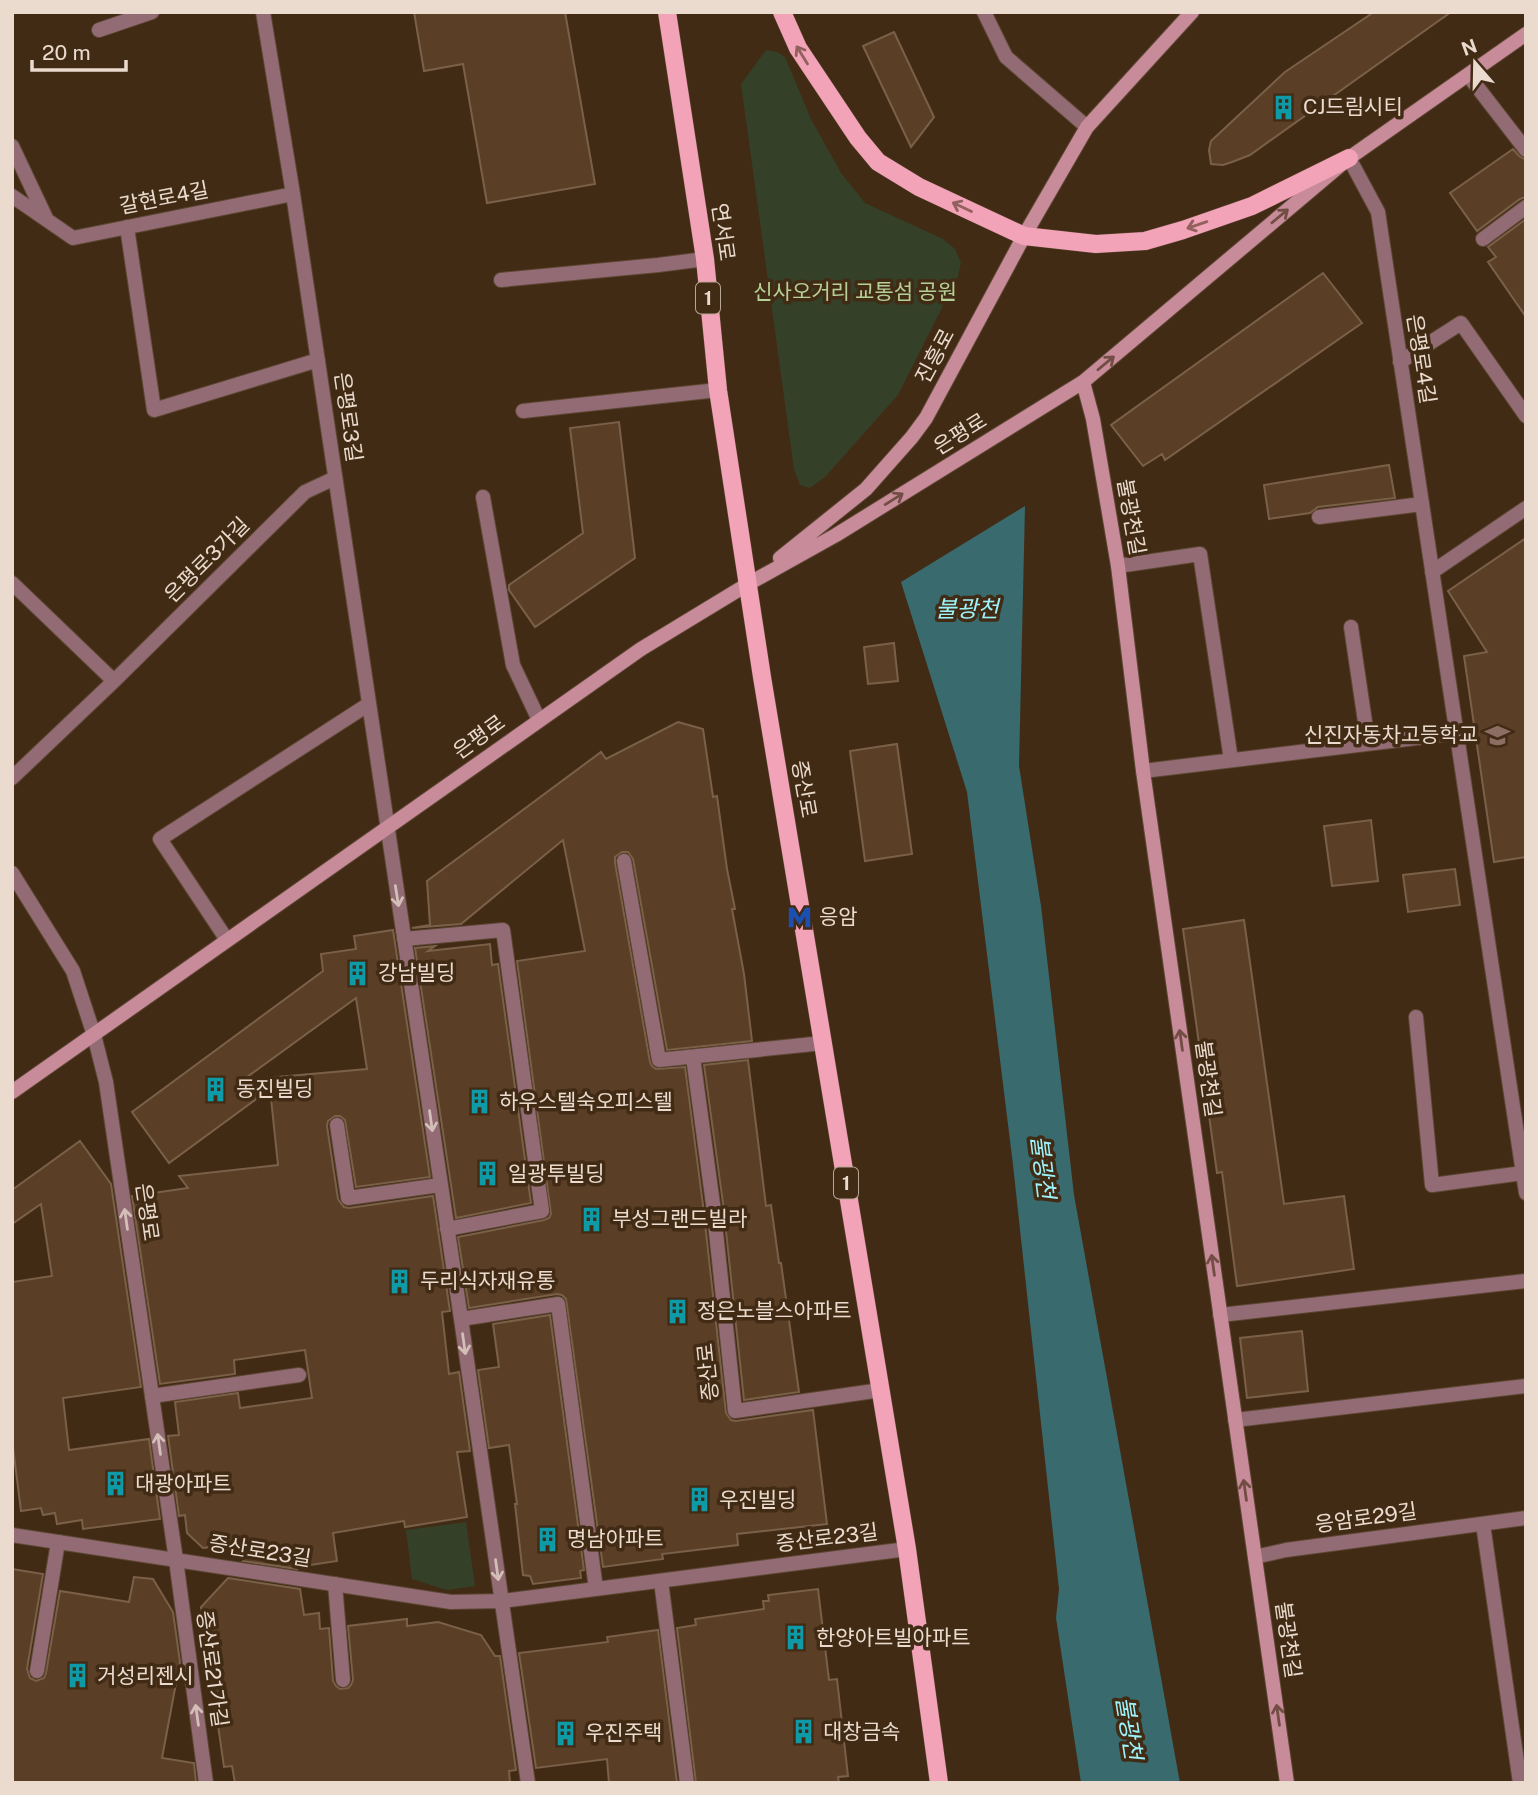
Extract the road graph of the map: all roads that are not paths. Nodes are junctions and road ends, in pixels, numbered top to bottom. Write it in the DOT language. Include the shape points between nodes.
graph roads {
  1 [pos="152,12"];
  2 [pos="263,12"];
  3 [pos="667,12"];
  4 [pos="782,12"];
  5 [pos="984,12"];
  6 [pos="1192,12"];
  7 [pos="99,30"];
  8 [pos="1526,34"];
  9 [pos="1468,75"];
  10 [pos="1087,127"];
  11 [pos="12,146"];
  12 [pos="1526,150"];
  13 [pos="1349,158"];
  14 [pos="293,194"];
  15 [pos="12,196"];
  16 [pos="1526,207"];
  17 [pos="48,221"];
  18 [pos="127,227"];
  19 [pos="1024,236"];
  20 [pos="1483,239"];
  21 [pos="705,259"];
  22 [pos="501,281"];
  23 [pos="318,360"];
  24 [pos="1400,362"];
  25 [pos="1083,382"];
  26 [pos="718,390"];
  27 [pos="523,411"];
  28 [pos="1526,416"];
  29 [pos="335,478"];
  30 [pos="482,497"];
  31 [pos="1422,504"];
  32 [pos="1526,508"];
  33 [pos="1319,517"];
  34 [pos="1118,566"];
  35 [pos="1432,572"];
  36 [pos="12,583"];
  37 [pos="748,584"];
  38 [pos="1351,627"];
  39 [pos="114,681"];
  40 [pos="369,704"];
  41 [pos="539,720"];
  42 [pos="1457,733"];
  43 [pos="1368,743"];
  44 [pos="1231,760"];
  45 [pos="1143,771"];
  46 [pos="12,778"];
  47 [pos="387,829"];
  48 [pos="624,861"];
  49 [pos="12,873"];
  50 [pos="404,939"];
  51 [pos="228,940"];
  52 [pos="1416,1017"];
  53 [pos="94,1035"];
  54 [pos="823,1043"];
  55 [pos="693,1056"];
  56 [pos="12,1091"];
  57 [pos="337,1125"];
  58 [pos="1521,1130"];
  59 [pos="1523,1173"];
  60 [pos="440,1185"];
  61 [pos="1526,1193"];
  62 [pos="446,1228"];
  63 [pos="1526,1282"];
  64 [pos="1220,1315"];
  65 [pos="461,1319"];
  66 [pos="299,1375"];
  67 [pos="1526,1386"];
  68 [pos="881,1390"];
  69 [pos="152,1396"];
  70 [pos="1236,1420"];
  71 [pos="1526,1518"];
  72 [pos="1483,1524"];
  73 [pos="12,1535"];
  74 [pos="58,1542"];
  75 [pos="907,1549"];
  76 [pos="1255,1557"];
  77 [pos="176,1560"];
  78 [pos="661,1581"];
  79 [pos="335,1584"];
  80 [pos="596,1589"];
  81 [pos="502,1601"];
  82 [pos="37,1671"];
  83 [pos="343,1680"];
  84 [pos="206,1783"];
  85 [pos="528,1783"];
  86 [pos="687,1783"];
  87 [pos="940,1783"];
  88 [pos="1287,1783"];
  89 [pos="1520,1783"];
  1 -- 7 [label="street"];
  2 -- 14 [label="street, 은평로3길"];
  3 -- 21 [label="main road, 연서로 / 1"];
  19 -- 4 [label="main road, one-way" via="919,187 878,162 798,48"];
  5 -- 10 [label="street" via="1006,57"];
  6 -- 10 [label="main road, 진흥로"];
  8 -- 9 [label="main road, 은평로"];
  9 -- 12 [label="street"];
  9 -- 13 [label="main road, 은평로"];
  10 -- 19 [label="main road, 진흥로"];
  11 -- 17 [label="street"];
  13 -- 19 [label="main road, one-way" via="1252,206 1145,241 1096,244"];
  13 -- 24 [label="street, 은평로4길" via="1378,212"];
  25 -- 13 [label="main road, 은평로, one-way"];
  14 -- 18 [label="street, 갈현로4길"];
  14 -- 23 [label="street, 은평로3길"];
  15 -- 17 [label="street, 갈현로4길"];
  16 -- 20 [label="street"];
  17 -- 18 [label="street, 갈현로4길" via="73,238"];
  18 -- 23 [label="street" via="154,410"];
  19 -- 37 [label="main road, 진흥로" via="912,437 866,489"];
  21 -- 22 [label="street"];
  21 -- 26 [label="main road, 연서로 / 1"];
  23 -- 29 [label="street, 은평로3길"];
  24 -- 28 [label="street" via="1461,323"];
  24 -- 31 [label="street, 은평로4길"];
  25 -- 34 [label="main road, 불광천길"];
  37 -- 25 [label="main road, 은평로, one-way"];
  26 -- 27 [label="street"];
  26 -- 37 [label="main road, 연서로 / 1"];
  29 -- 39 [label="street, 은평로3가길" via="305,492"];
  29 -- 40 [label="street, 은평로3길"];
  30 -- 41 [label="street" via="513,665"];
  31 -- 33 [label="street"];
  31 -- 35 [label="street, 은평로4길"];
  32 -- 35 [label="street"];
  34 -- 44 [label="street" via="1200,554"];
  34 -- 45 [label="main road, 불광천길"];
  35 -- 42 [label="street, 은평로4길"];
  36 -- 39 [label="street"];
  37 -- 41 [label="main road, 은평로" via="641,649"];
  37 -- 54 [label="main road, 증산로 / 1"];
  38 -- 43 [label="street"];
  39 -- 46 [label="street, 은평로3가길"];
  40 -- 47 [label="street, 은평로3길"];
  40 -- 51 [label="street" via="160,839"];
  41 -- 47 [label="main road, 은평로"];
  42 -- 43 [label="street"];
  42 -- 58 [label="street, 은평로4길"];
  43 -- 44 [label="street"];
  44 -- 45 [label="street"];
  64 -- 45 [label="main road, 불광천길, one-way"];
  47 -- 50 [label="street, one-way"];
  47 -- 51 [label="main road, 은평로"];
  48 -- 55 [label="street" via="659,1060"];
  49 -- 53 [label="street" via="73,971"];
  50 -- 60 [label="street, one-way"];
  50 -- 62 [label="street" via="503,930 542,1211"];
  51 -- 53 [label="main road, 은평로"];
  52 -- 59 [label="street" via="1432,1185"];
  53 -- 56 [label="main road, 은평로"];
  69 -- 53 [label="street, 은평로, one-way" via="109,1098"];
  54 -- 55 [label="street"];
  54 -- 68 [label="main road, 증산로 / 1"];
  55 -- 68 [label="street, 증산로" via="735,1411"];
  57 -- 60 [label="street" via="348,1198"];
  58 -- 59 [label="street, 은평로4길"];
  59 -- 61 [label="street, 은평로4길"];
  60 -- 62 [label="street"];
  62 -- 65 [label="street"];
  63 -- 64 [label="street"];
  64 -- 70 [label="main road, 불광천길"];
  65 -- 80 [label="street" via="558,1304"];
  65 -- 81 [label="street, one-way"];
  66 -- 69 [label="street"];
  67 -- 70 [label="street"];
  68 -- 75 [label="main road, 증산로 / 1"];
  77 -- 69 [label="street, 은평로, one-way"];
  76 -- 70 [label="main road, 불광천길, one-way"];
  71 -- 72 [label="street, 응암로29길"];
  72 -- 76 [label="street, 응암로29길"];
  72 -- 89 [label="street"];
  73 -- 74 [label="street, 증산로23길"];
  74 -- 77 [label="street, 증산로23길"];
  74 -- 82 [label="street"];
  75 -- 78 [label="street, 증산로23길"];
  75 -- 87 [label="main road, 증산로 / 1"];
  88 -- 76 [label="main road, 불광천길, one-way"];
  77 -- 79 [label="street, 증산로23길"];
  84 -- 77 [label="street, 증산로21가길, one-way"];
  78 -- 80 [label="street, 증산로23길"];
  78 -- 86 [label="street"];
  79 -- 81 [label="street, 증산로23길" via="451,1602"];
  79 -- 83 [label="street"];
  80 -- 81 [label="street, 증산로23길"];
  81 -- 85 [label="street"];
}
